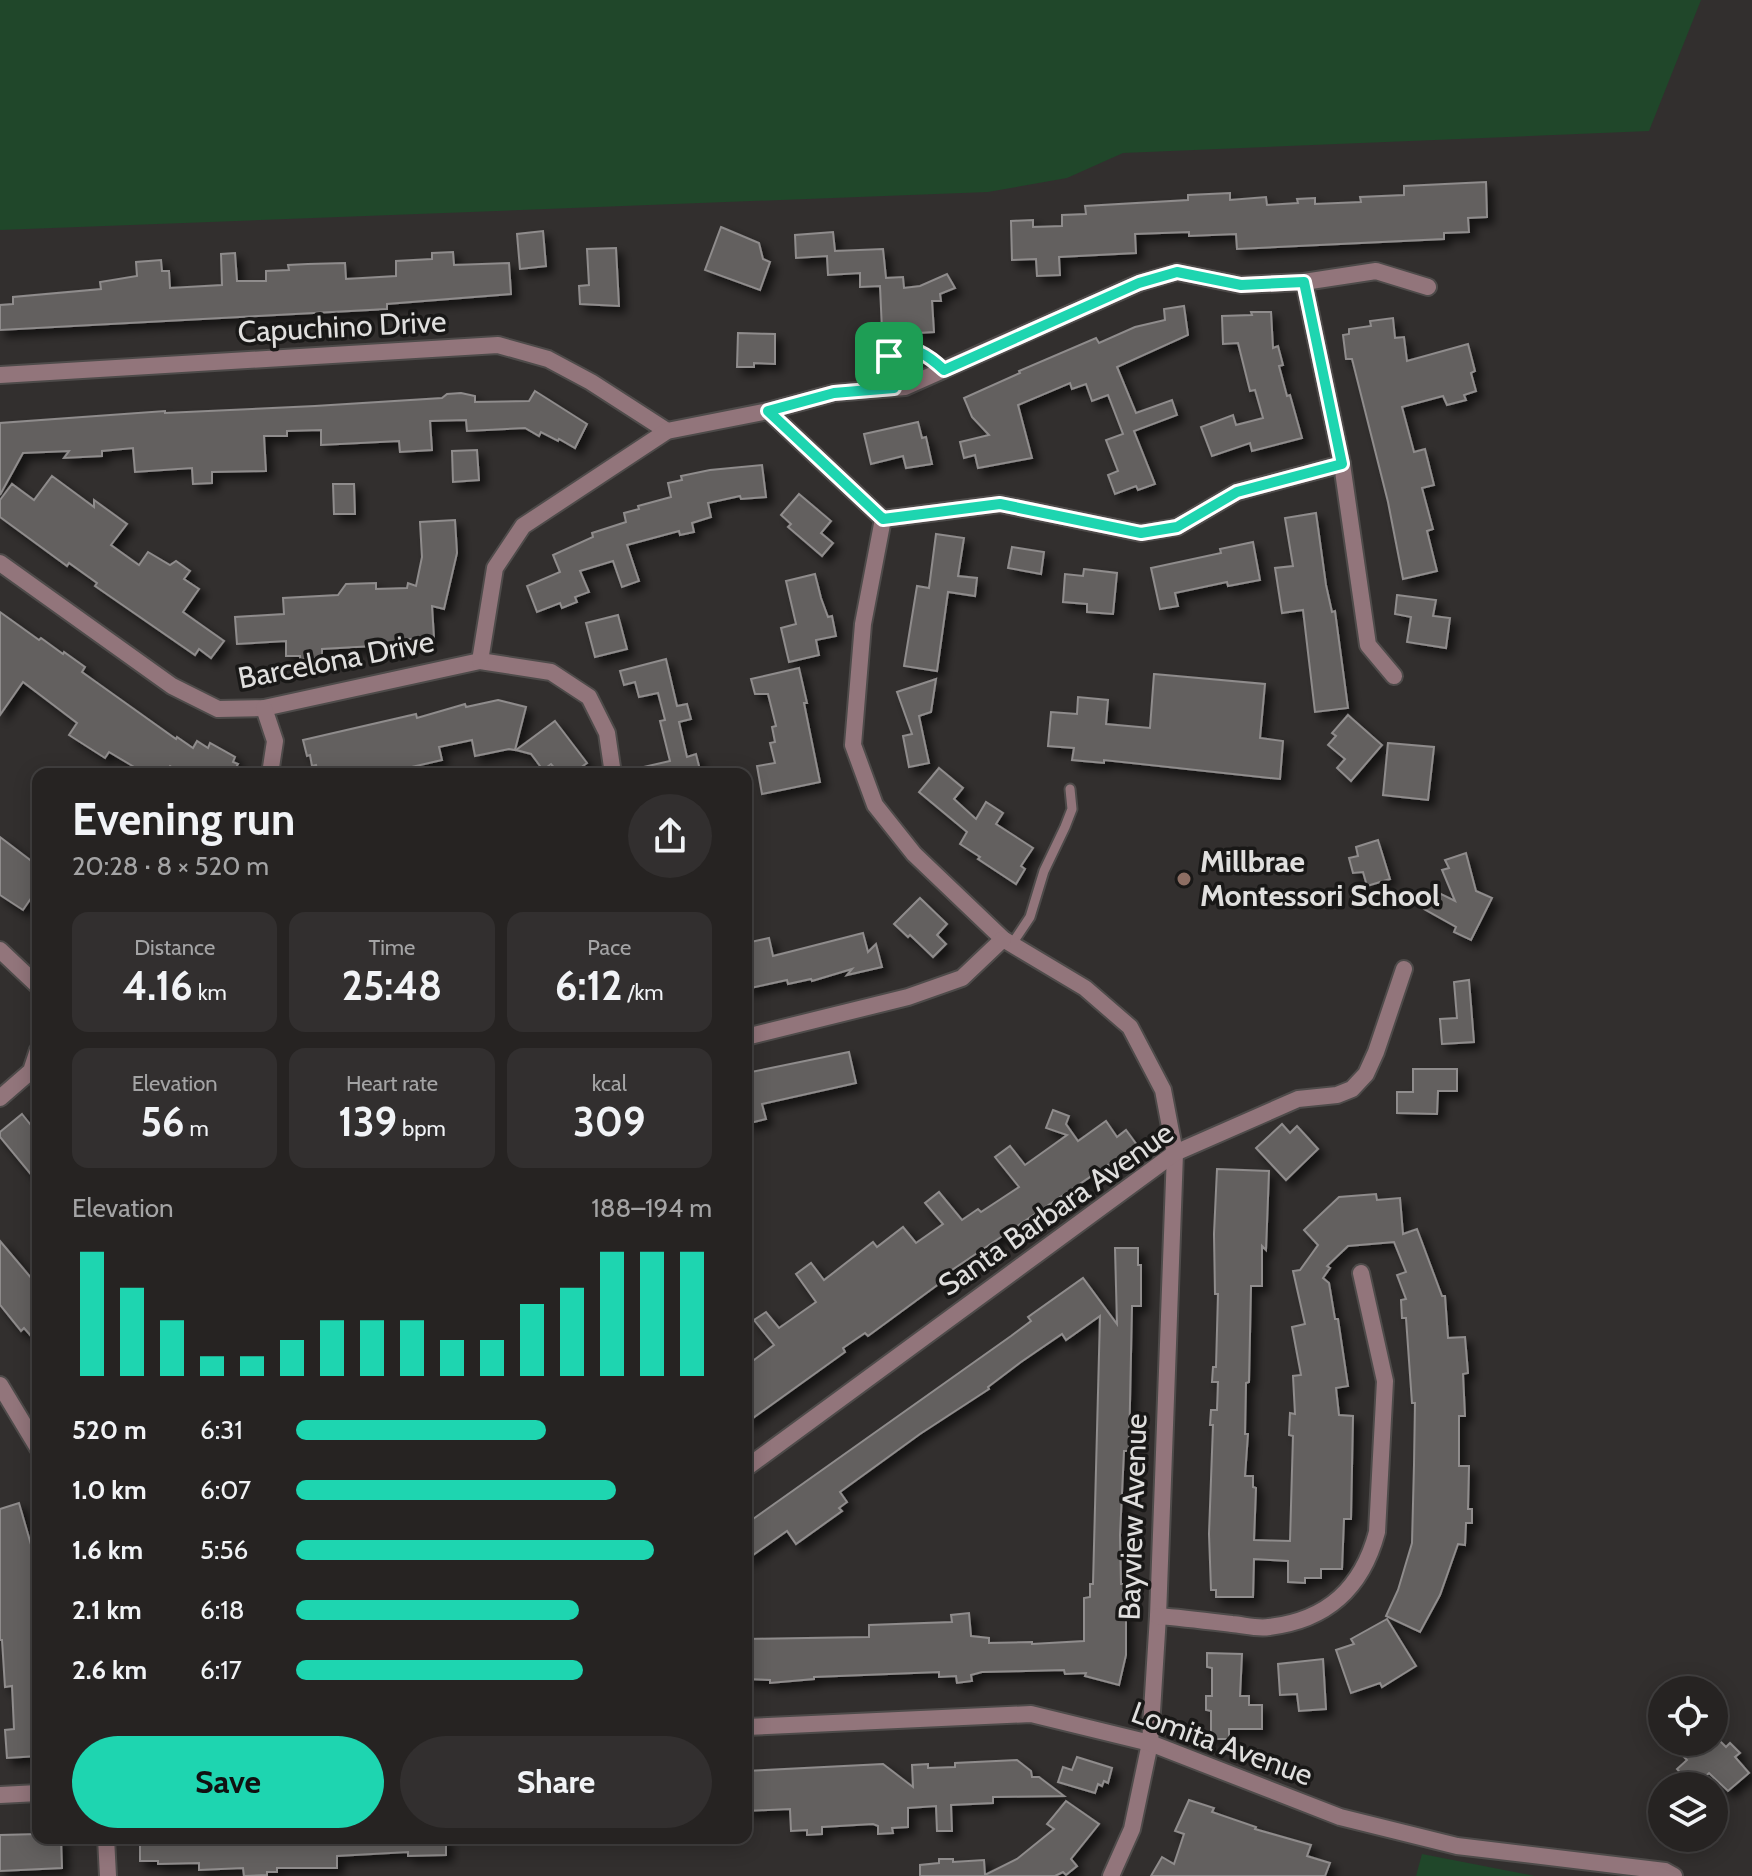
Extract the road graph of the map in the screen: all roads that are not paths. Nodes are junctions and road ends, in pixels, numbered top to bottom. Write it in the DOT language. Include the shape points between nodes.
graph roads {
  1 [pos="1304,282"];
  2 [pos="1428,287"];
  3 [pos="944,370"];
  4 [pos="0,375"];
  5 [pos="894,388"];
  6 [pos="768,411"];
  7 [pos="667,431"];
  8 [pos="1342,464"];
  9 [pos="883,519"];
  10 [pos="0,563"];
  11 [pos="480,661"];
  12 [pos="1394,676"];
  13 [pos="264,708"];
  14 [pos="271,768"];
  15 [pos="612,768"];
  16 [pos="1070,789"];
  17 [pos="1008,942"];
  18 [pos="0,950"];
  19 [pos="1404,969"];
  20 [pos="32,980"];
  21 [pos="752,1036"];
  22 [pos="32,1077"];
  23 [pos="0,1098"];
  24 [pos="1175,1153"];
  25 [pos="1361,1273"];
  26 [pos="0,1385"];
  27 [pos="32,1438"];
  28 [pos="752,1464"];
  29 [pos="1158,1616"];
  30 [pos="752,1727"];
  31 [pos="1150,1743"];
  32 [pos="32,1793"];
  33 [pos="0,1795"];
  34 [pos="106,1844"];
  35 [pos="108,1876"];
  36 [pos="1111,1876"];
  37 [pos="1674,1876"];
  1 -- 2 [label="street" via="1376,271"];
  1 -- 3 [label="street" via="1241,285 1177,272 1139,283"];
  1 -- 8 [label="street"];
  3 -- 5 [label="street"];
  3 -- 5 [label="lane" via="918,351 896,349 889,356"];
  4 -- 7 [label="street, Capuchino Drive" via="498,345 548,359"];
  5 -- 6 [label="street" via="834,393"];
  6 -- 7 [label="street"];
  6 -- 9 [label="street"];
  7 -- 11 [label="street" via="523,526 495,568"];
  8 -- 9 [label="street" via="1237,492 1177,527 1141,533 1000,504"];
  8 -- 12 [label="street" via="1368,645"];
  9 -- 17 [label="street, Bayview Avenue" via="863,624 853,745 875,805 914,854"];
  10 -- 13 [label="street, Barcelona Drive" via="172,686 218,709"];
  11 -- 13 [label="street, Barcelona Drive"];
  11 -- 15 [label="street, Barcelona Drive" via="551,672 589,697 607,733"];
  13 -- 14 [label="street" via="275,741"];
  16 -- 17 [label="lane" via="1072,809 1030,917"];
  17 -- 21 [label="street" via="962,978 908,997"];
  17 -- 24 [label="street, Bayview Avenue" via="1085,988 1130,1027 1163,1090"];
  18 -- 20 [label="street"];
  19 -- 24 [label="street, Santa Barbara Avenue" via="1366,1074 1352,1089 1298,1099"];
  22 -- 23 [label="street"];
  24 -- 28 [label="street, Santa Barbara Avenue"];
  24 -- 29 [label="street, Bayview Avenue"];
  25 -- 29 [label="street" via="1385,1381 1377,1532 1360,1574 1334,1604 1308,1618 1268,1628"];
  26 -- 27 [label="street"];
  29 -- 31 [label="street, Bayview Avenue"];
  30 -- 31 [label="street, Lomita Avenue" via="1031,1714"];
  31 -- 36 [label="street, Bayview Avenue" via="1132,1829"];
  31 -- 37 [label="street, Lomita Avenue" via="1355,1821 1457,1846"];
  32 -- 33 [label="street"];
  34 -- 35 [label="street"];
}
